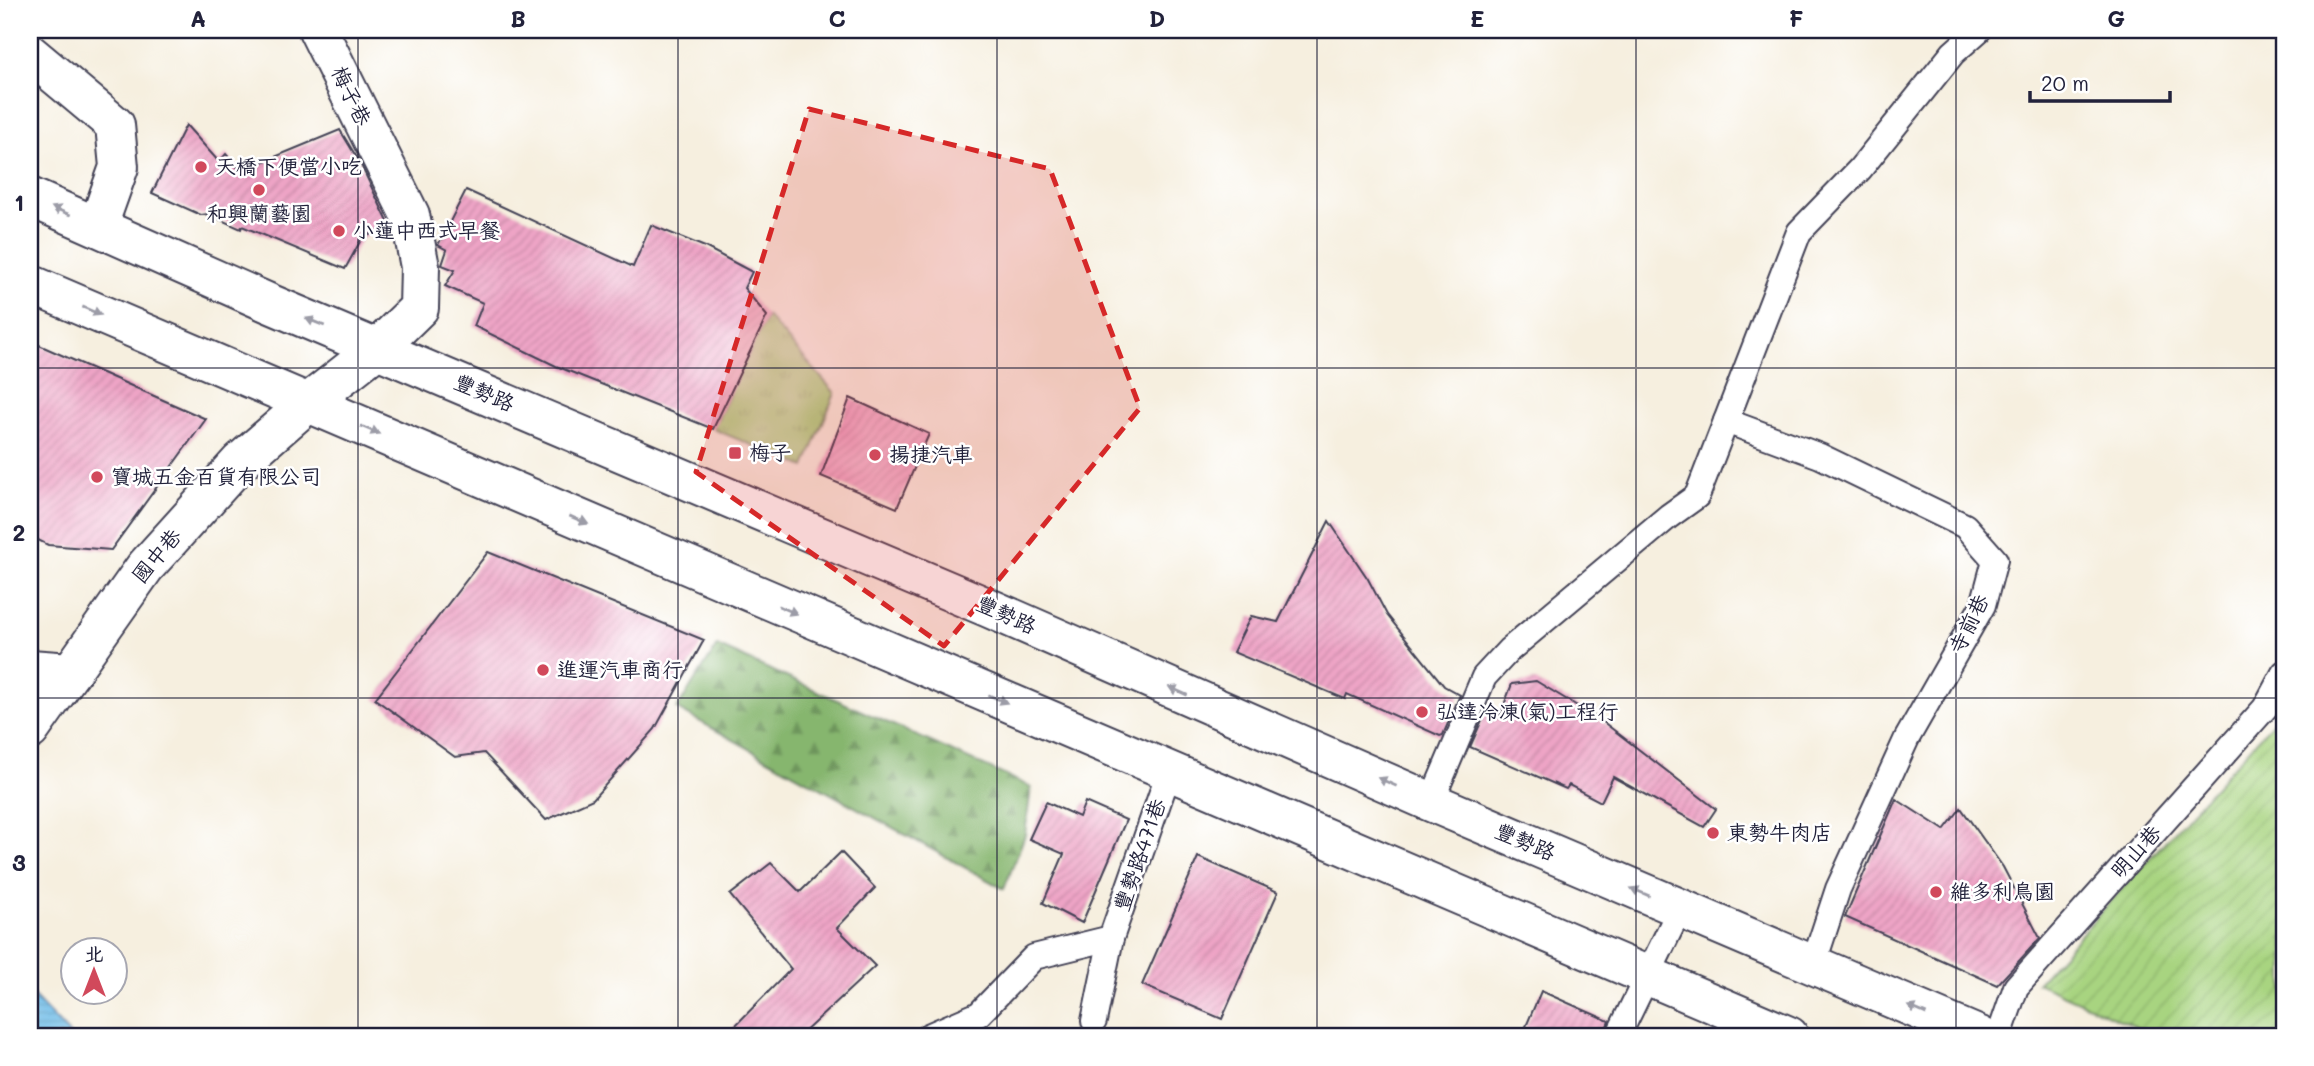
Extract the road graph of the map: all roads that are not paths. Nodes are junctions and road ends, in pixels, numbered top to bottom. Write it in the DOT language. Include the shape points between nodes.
graph roads {
  1 [pos="318,30"];
  2 [pos="1979,30"];
  3 [pos="30,54"];
  4 [pos="30,197"];
  5 [pos="98,226"];
  6 [pos="30,284"];
  7 [pos="378,348"];
  8 [pos="307,403"];
  9 [pos="1726,421"];
  10 [pos="30,669"];
  11 [pos="71,672"];
  12 [pos="2284,673"];
  13 [pos="30,730"];
  14 [pos="1169,772"];
  15 [pos="1431,802"];
  16 [pos="1680,909"];
  17 [pos="1111,937"];
  18 [pos="1813,965"];
  19 [pos="1647,976"];
  20 [pos="1094,1021"];
  21 [pos="928,1036"];
  22 [pos="1618,1036"];
  23 [pos="1788,1036"];
  24 [pos="1980,1036"];
  25 [pos="1999,1036"];
  1 -- 7 [label="main road, 梅子巷" via="410,215 418,254 419,308"];
  2 -- 9 [label="lane" via="1953,52 1860,169 1799,232"];
  3 -- 5 [label="main road" via="114,110 119,167"];
  5 -- 4 [label="main road, 豐勢路, one-way"];
  7 -- 5 [label="main road, 豐勢路, one-way"];
  6 -- 8 [label="main road, one-way"];
  7 -- 8 [label="main road, 梅子巷"];
  15 -- 7 [label="main road, 豐勢路, one-way"];
  8 -- 11 [label="main road, 國中巷" via="240,462 145,567"];
  8 -- 14 [label="main road, one-way"];
  9 -- 15 [label="lane" via="1697,496 1509,650 1484,677"];
  9 -- 18 [label="lane, 寺前巷" via="1820,456 1965,526 1995,560 1983,605 1907,738 1838,889"];
  10 -- 11 [label="main road"];
  11 -- 13 [label="main road, 國中巷"];
  12 -- 25 [label="lane, 明山巷" via="2264,708 2016,987"];
  14 -- 17 [label="lane, 豐勢路471巷"];
  14 -- 19 [label="main road"];
  16 -- 15 [label="main road, 豐勢路, one-way"];
  16 -- 18 [label="main road, 豐勢路"];
  16 -- 19 [label="lane"];
  17 -- 20 [label="lane, 豐勢路471巷"];
  17 -- 21 [label="lane, 豐勢路471巷" via="1034,957 979,1014"];
  24 -- 18 [label="main road, 豐勢路, one-way"];
  19 -- 22 [label="lane"];
  19 -- 23 [label="main road"];
}
